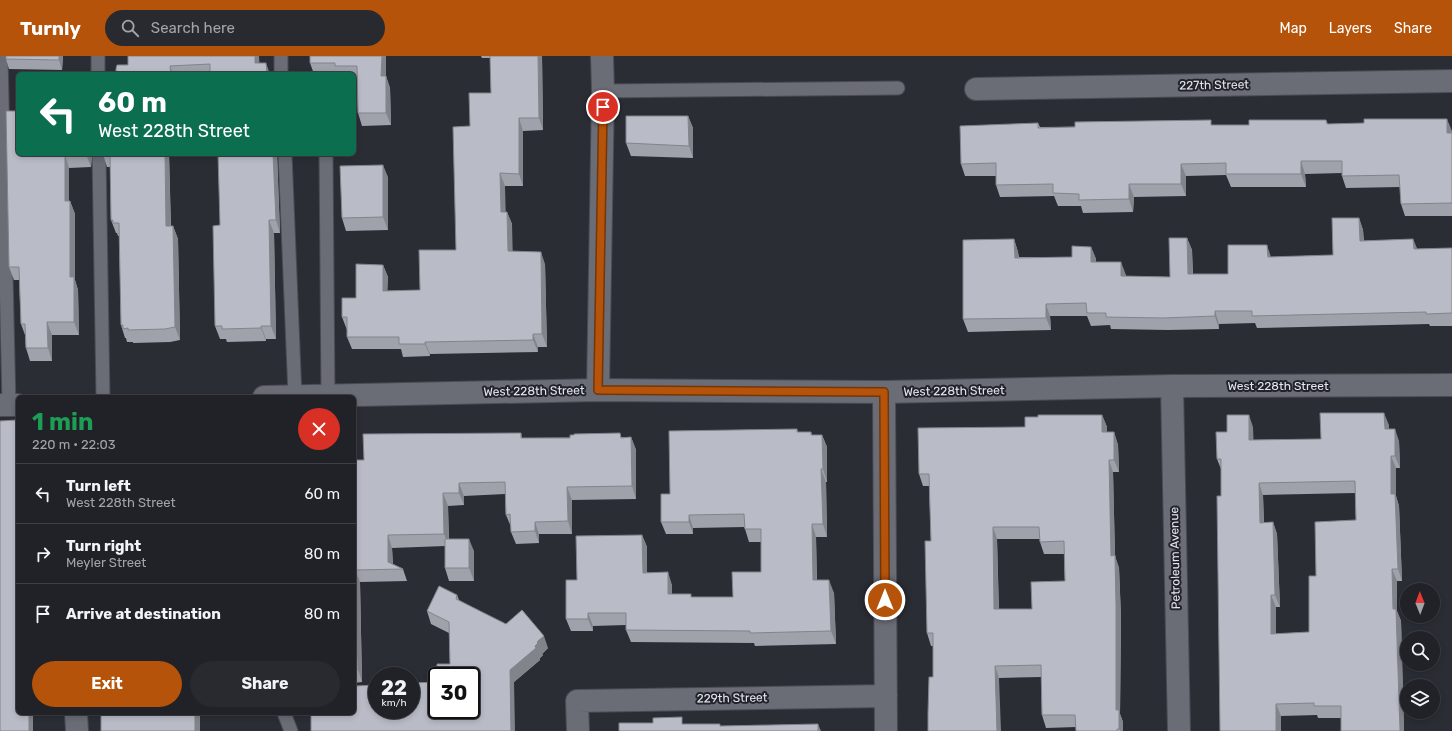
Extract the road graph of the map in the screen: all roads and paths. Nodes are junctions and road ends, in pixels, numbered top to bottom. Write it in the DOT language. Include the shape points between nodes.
graph roads {
  1 [pos="1,56"];
  2 [pos="98,56"];
  3 [pos="281,56"];
  4 [pos="602,56"];
  5 [pos="98,72"];
  6 [pos="281,72"];
  7 [pos="1452,81"];
  8 [pos="898,88"];
  9 [pos="976,89"];
  10 [pos="603,91"];
  11 [pos="99,156"];
  12 [pos="285,156"];
  13 [pos="326,156"];
  14 [pos="1172,386"];
  15 [pos="1452,386"];
  16 [pos="598,390"];
  17 [pos="884,392"];
  18 [pos="103,395"];
  19 [pos="295,395"];
  20 [pos="328,395"];
  21 [pos="9,405"];
  22 [pos="886,696"];
  23 [pos="76,715"];
  24 [pos="285,715"];
  25 [pos="77,731"];
  26 [pos="291,731"];
  27 [pos="578,731"];
  28 [pos="886,731"];
  29 [pos="1179,731"];
  1 -- 21 [label="lane"];
  2 -- 5 [label="lane"];
  3 -- 6 [label="lane"];
  4 -- 10 [label="street"];
  7 -- 9 [label="street, 227th Street"];
  8 -- 10 [label="lane"];
  10 -- 16 [label="street"];
  11 -- 18 [label="lane"];
  12 -- 19 [label="lane"];
  13 -- 20 [label="lane"];
  14 -- 15 [label="street, West 228th Street"];
  14 -- 17 [label="street, West 228th Street"];
  14 -- 29 [label="street, Petroleum Avenue"];
  16 -- 17 [label="street, West 228th Street"];
  16 -- 20 [label="street, West 228th Street"];
  17 -- 22 [label="street"];
  22 -- 27 [label="street, 229th Street" via="577,701"];
  22 -- 28 [label="street"];
  23 -- 25 [label="street"];
  24 -- 26 [label="lane"];
}
